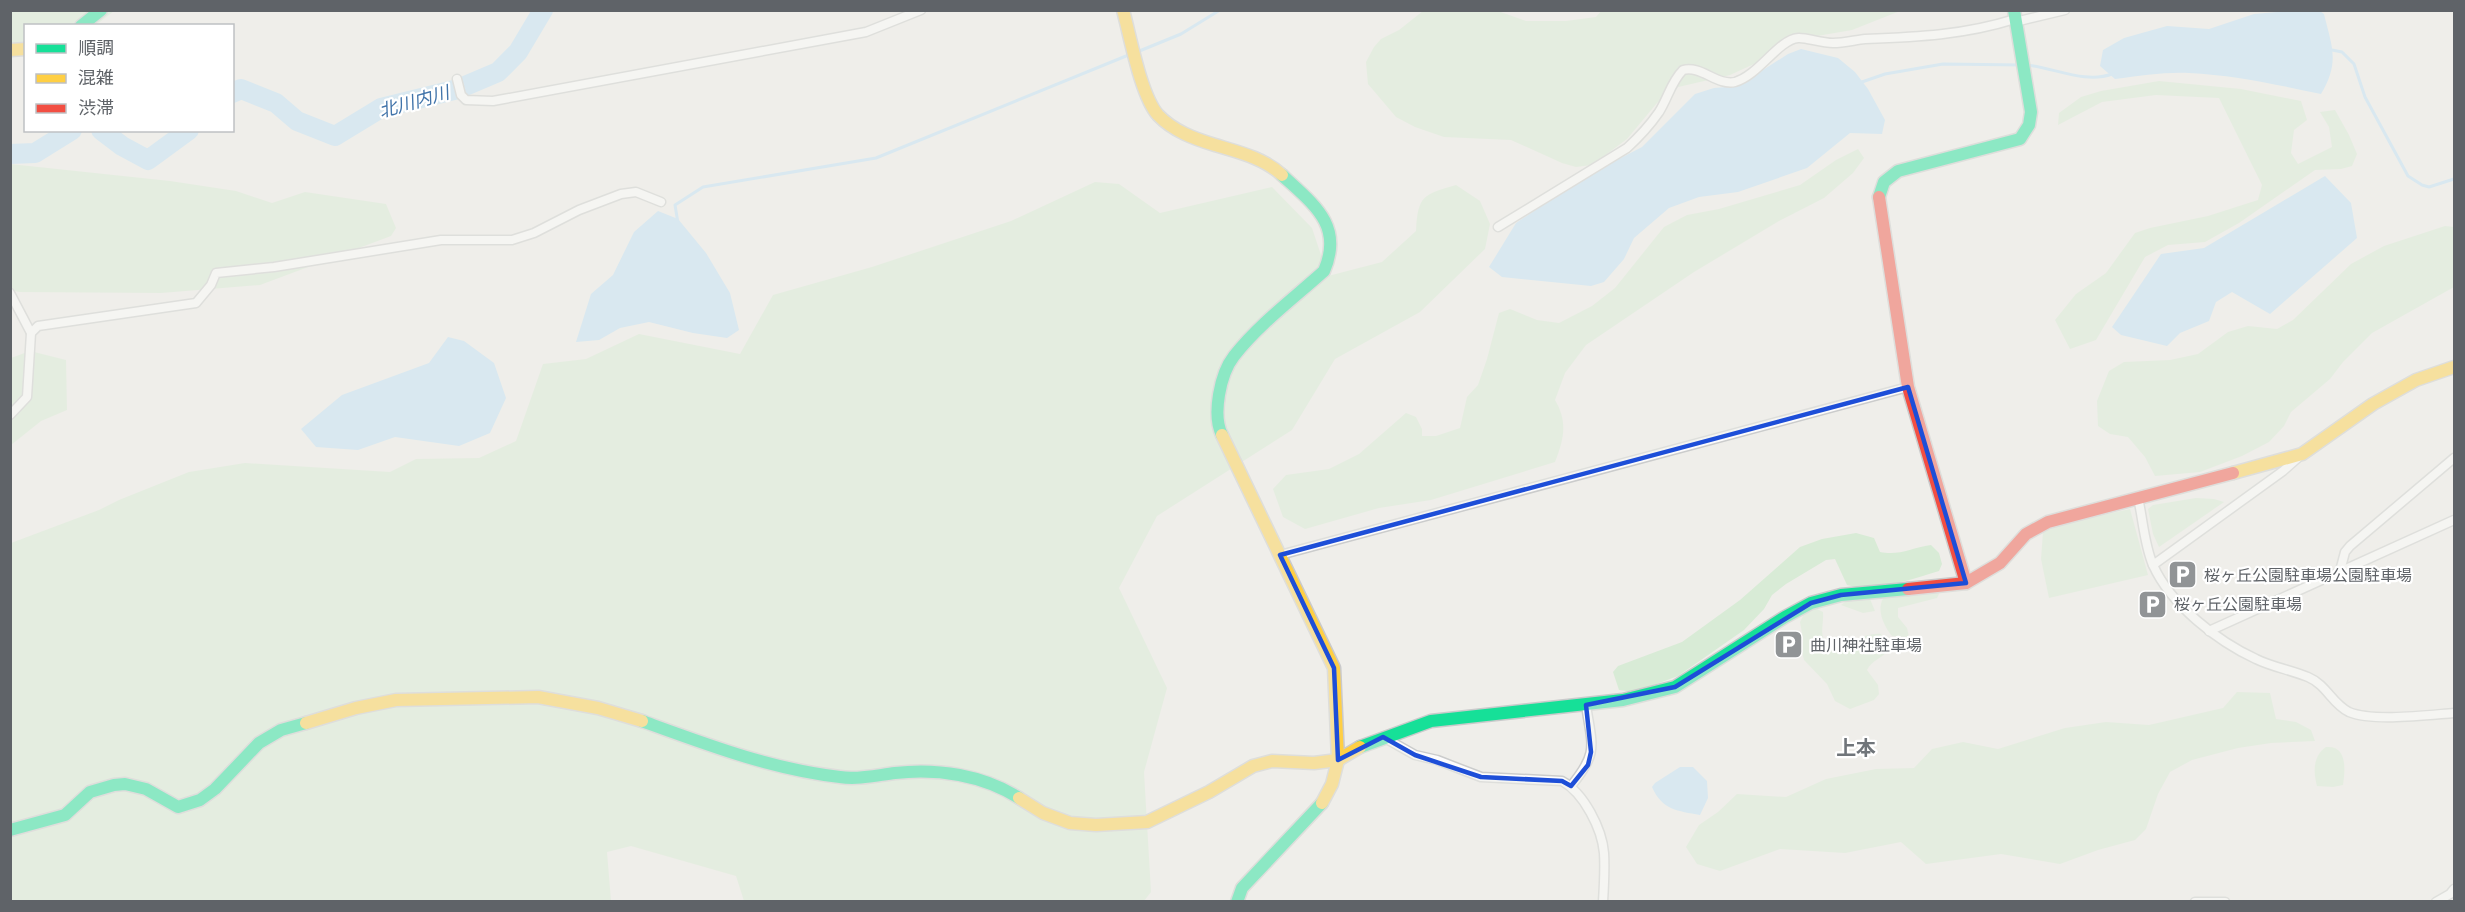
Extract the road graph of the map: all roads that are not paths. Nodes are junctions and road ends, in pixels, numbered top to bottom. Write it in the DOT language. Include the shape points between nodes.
graph roads {
  1 [pos="101,10"];
  2 [pos="921,10"];
  3 [pos="1123,10"];
  4 [pos="2065,10"];
  5 [pos="2015,17"];
  6 [pos="84,24"];
  7 [pos="457,79"];
  8 [pos="661,202"];
  9 [pos="1498,227"];
  10 [pos="10,293"];
  11 [pos="31,333"];
  12 [pos="2454,367"];
  13 [pos="1908,387"];
  14 [pos="10,415"];
  15 [pos="2302,454"];
  16 [pos="2454,458"];
  17 [pos="2138,498"];
  18 [pos="2454,520"];
  19 [pos="1280,555"];
  20 [pos="2153,565"];
  21 [pos="2340,571"];
  22 [pos="1966,583"];
  23 [pos="2209,631"];
  24 [pos="1586,705"];
  25 [pos="2454,713"];
  26 [pos="1383,737"];
  27 [pos="1338,760"];
  28 [pos="1571,786"];
  29 [pos="10,830"];
  30 [pos="2454,889"];
  31 [pos="1237,902"];
  32 [pos="1603,902"];
  33 [pos="2195,902"];
  34 [pos="2225,902"];
  35 [pos="2436,902"];
  1 -- 6 [label="street"];
  2 -- 7 [label="street" via="866,32 493,101 466,100"];
  3 -- 19 [label="street" via="1147,95 1158,115 1188,138 1245,154 1275,169 1312,202 1331,237 1331,255 1324,271 1232,358 1218,392 1220,431"];
  4 -- 5 [label="street"];
  5 -- 9 [label="street" via="1988,28 1947,35 1836,43 1790,39 1756,70 1728,83 1698,70 1683,70 1675,77 1659,111 1627,148"];
  5 -- 13 [label="street" via="2031,112 2026,132 2019,139 1898,171 1887,177 1880,188 1878,200"];
  8 -- 11 [label="street" via="636,192 621,194 512,240 441,240 216,273 196,303 38,327"];
  10 -- 11 [label="street"];
  11 -- 14 [label="street" via="27,397"];
  12 -- 15 [label="street" via="2416,380 2373,404"];
  13 -- 19 [label="street"];
  13 -- 22 [label="street"];
  15 -- 17 [label="street"];
  15 -- 20 [label="street"];
  16 -- 21 [label="street" via="2350,546"];
  17 -- 20 [label="street"];
  17 -- 22 [label="street" via="2048,522 2026,534 2000,563"];
  18 -- 21 [label="street"];
  19 -- 27 [label="street" via="1334,668"];
  20 -- 23 [label="street" via="2174,596"];
  21 -- 23 [label="street"];
  22 -- 24 [label="street" via="1841,595 1811,603 1675,687"];
  23 -- 25 [label="street" via="2258,660 2319,682 2350,712 2399,717"];
  24 -- 26 [label="street" via="1431,722"];
  24 -- 28 [label="street" via="1591,752 1588,765"];
  26 -- 27 [label="street"];
  26 -- 28 [label="street" via="1415,755 1481,777 1562,781"];
  27 -- 29 [label="street" via="1272,761 1253,766 1147,822 1096,825 1070,823 1043,813 1005,789 963,776 912,771 844,778 791,770 598,708 538,697 396,700 281,730 259,743 200,800 178,807 146,789 114,785 90,792 65,815"];
  27 -- 31 [label="street" via="1321,805 1242,888"];
  28 -- 32 [label="street" via="1600,836 1604,852"];
  30 -- 35 [label="street"];
  33 -- 34 [label="street"];
}
